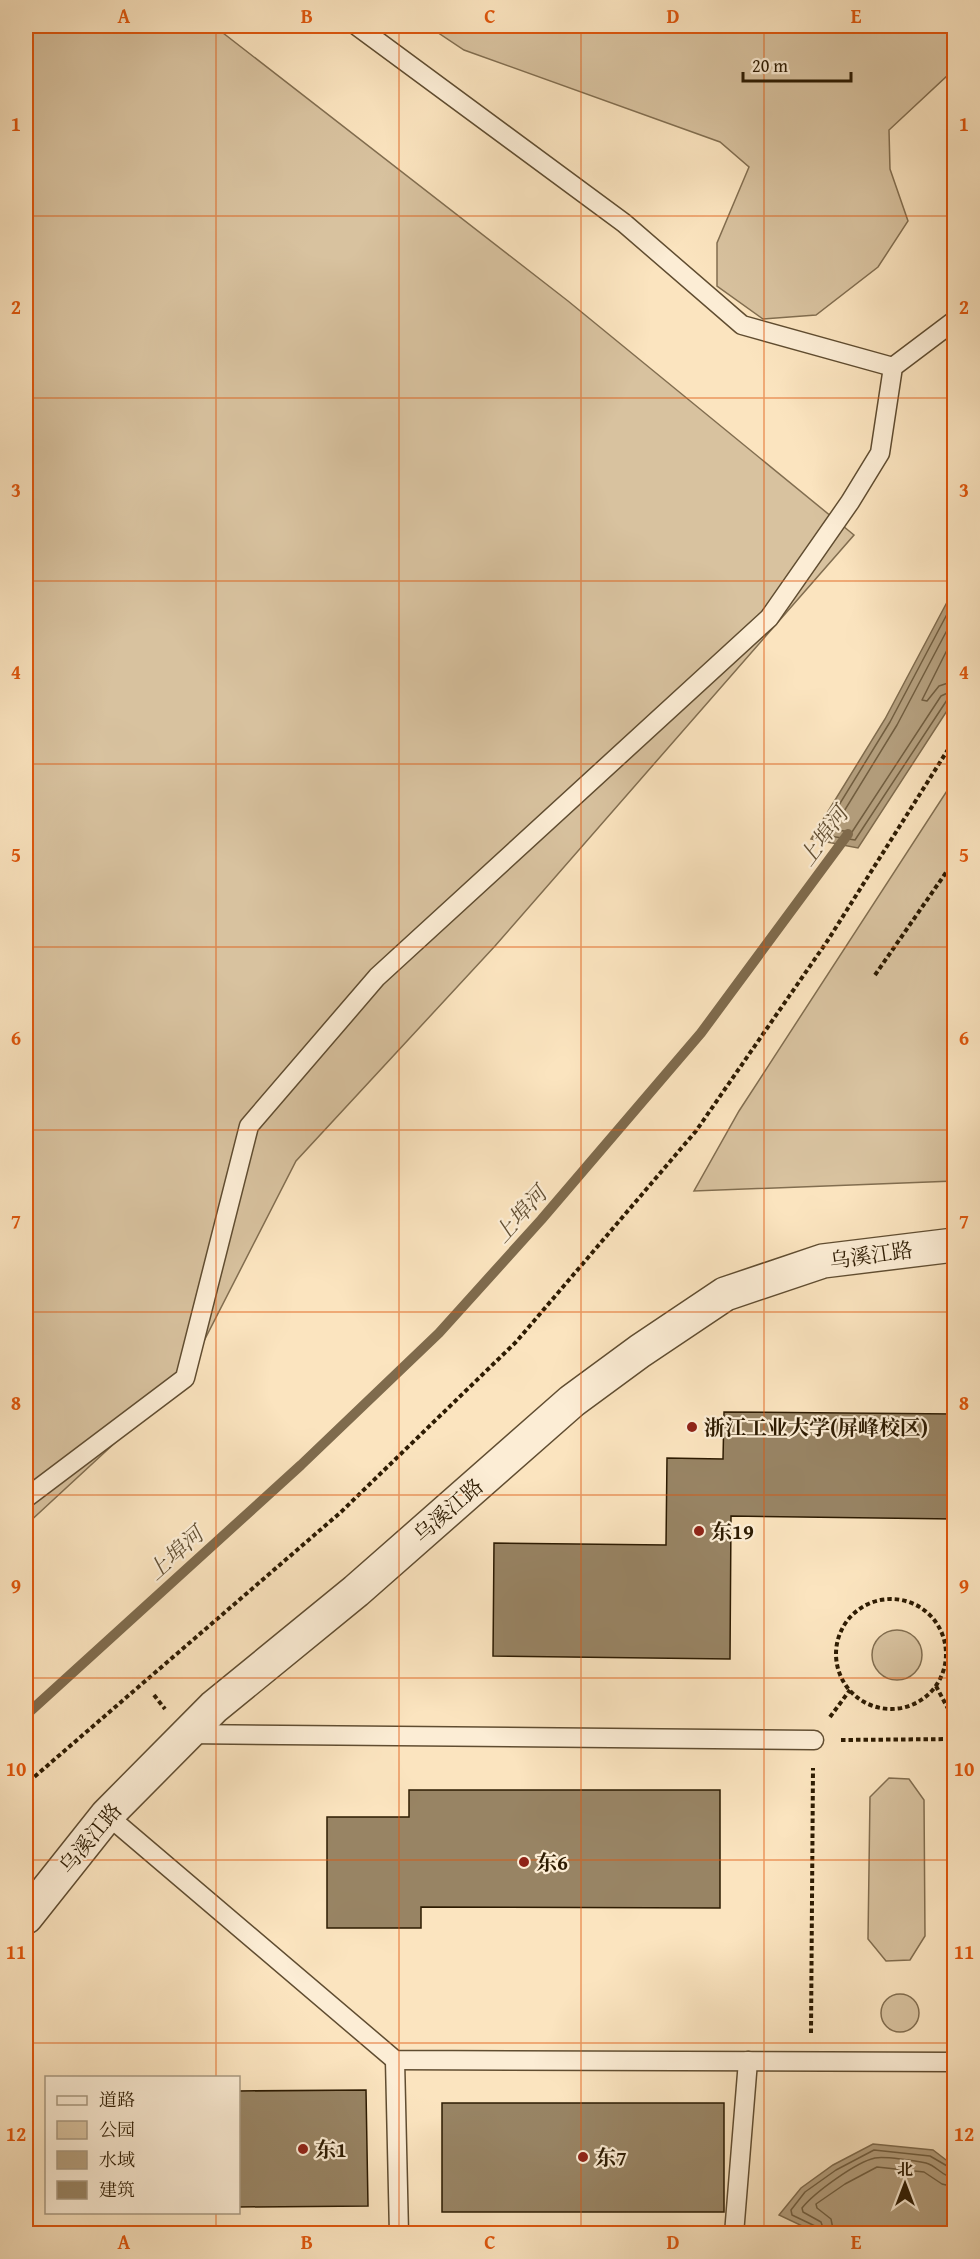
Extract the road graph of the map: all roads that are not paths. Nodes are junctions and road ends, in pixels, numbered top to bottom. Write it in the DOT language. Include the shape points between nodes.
graph roads {
  1 [pos="357,26"];
  2 [pos="954,321"];
  3 [pos="894,367"];
  4 [pos="954,1245"];
  5 [pos="26,1498"];
  6 [pos="184,1734"];
  7 [pos="814,1740"];
  8 [pos="107,1815"];
  9 [pos="26,1917"];
  10 [pos="395,2060"];
  11 [pos="748,2061"];
  12 [pos="954,2062"];
  13 [pos="399,2234"];
  14 [pos="734,2234"];
  1 -- 3 [label="lane" via="624,223 742,325"];
  2 -- 3 [label="lane"];
  3 -- 5 [label="lane" via="880,453 769,618 377,977 249,1126 185,1378"];
  4 -- 6 [label="street, 乌溪江路" via="823,1261 725,1294 572,1401 356,1591"];
  6 -- 7 [label="lane"];
  6 -- 8 [label="street, 乌溪江路"];
  8 -- 9 [label="street, 乌溪江路"];
  8 -- 10 [label="lane"];
  10 -- 11 [label="lane"];
  10 -- 13 [label="lane"];
  11 -- 12 [label="lane"];
  11 -- 14 [label="lane"];
}
